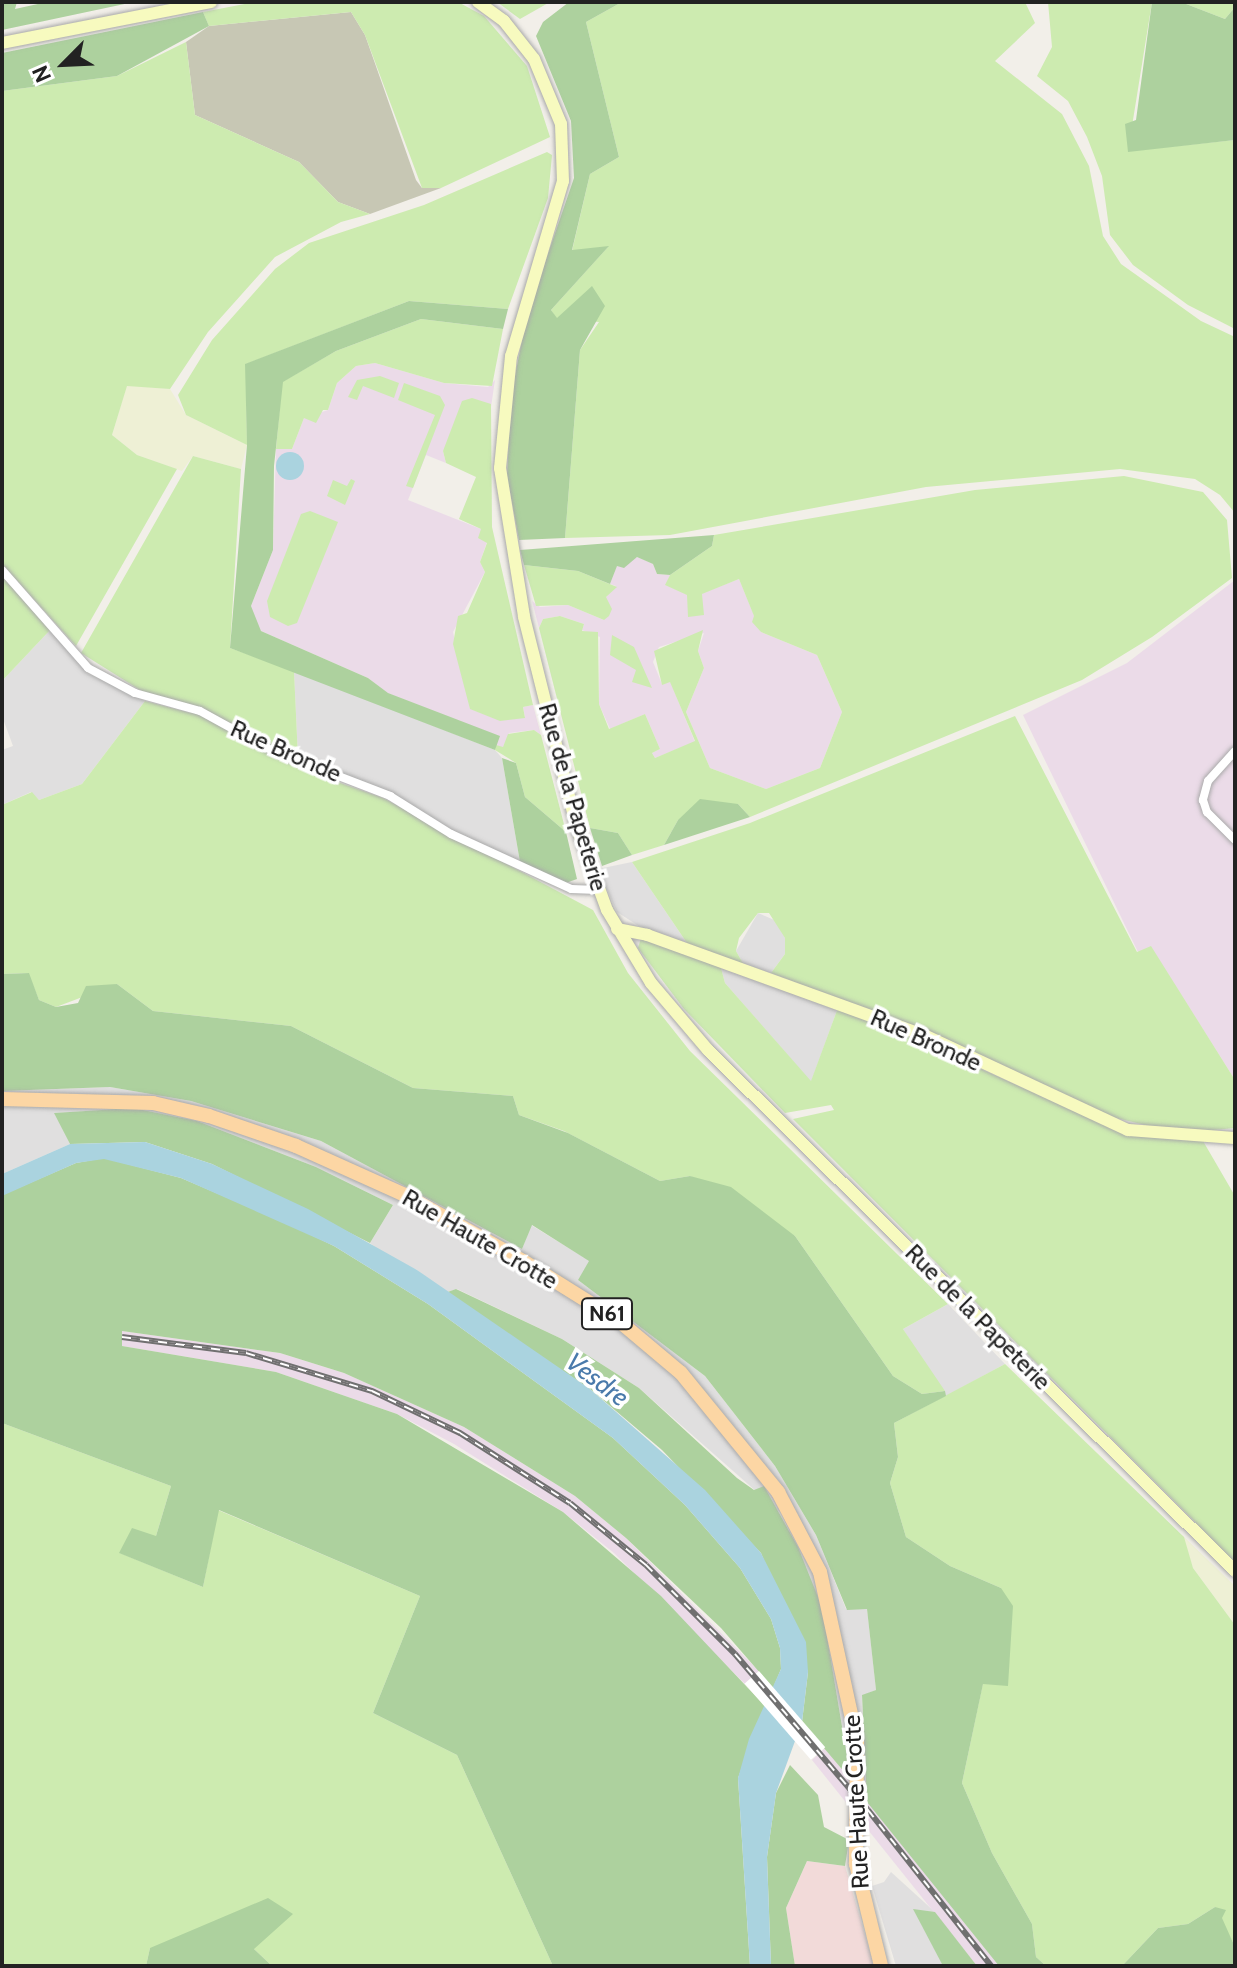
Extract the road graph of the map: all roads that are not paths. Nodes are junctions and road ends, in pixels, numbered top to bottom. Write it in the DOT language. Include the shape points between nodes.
graph roads {
  1 [pos="211,2"];
  2 [pos="478,2"];
  3 [pos="2,43"];
  4 [pos="2,570"];
  5 [pos="1235,751"];
  6 [pos="1235,840"];
  7 [pos="598,890"];
  8 [pos="617,929"];
  9 [pos="2,1099"];
  10 [pos="1235,1138"];
  11 [pos="1235,1571"];
  12 [pos="881,1966"];
  1 -- 3 [label="main road"];
  2 -- 7 [label="main road, Rue de la Papeterie" via="504,21 534,59 561,124 563,181 511,356 500,468 524,617"];
  4 -- 7 [label="street, Rue Bronde" via="88,668 135,693 200,711 271,750 390,796 451,834 571,889"];
  5 -- 6 [label="street" via="1208,781 1203,800 1207,812"];
  7 -- 8 [label="main road, Rue de la Papeterie"];
  8 -- 10 [label="main road, Rue Bronde" via="730,963 924,1035 1128,1130"];
  8 -- 11 [label="main road, Rue de la Papeterie" via="669,1007 708,1050"];
  9 -- 12 [label="main road, Rue Haute Crotte / N61" via="102,1098 209,1116 296,1146 405,1195 619,1321 702,1396 778,1492 820,1572 857,1742 856,1864"];
}
